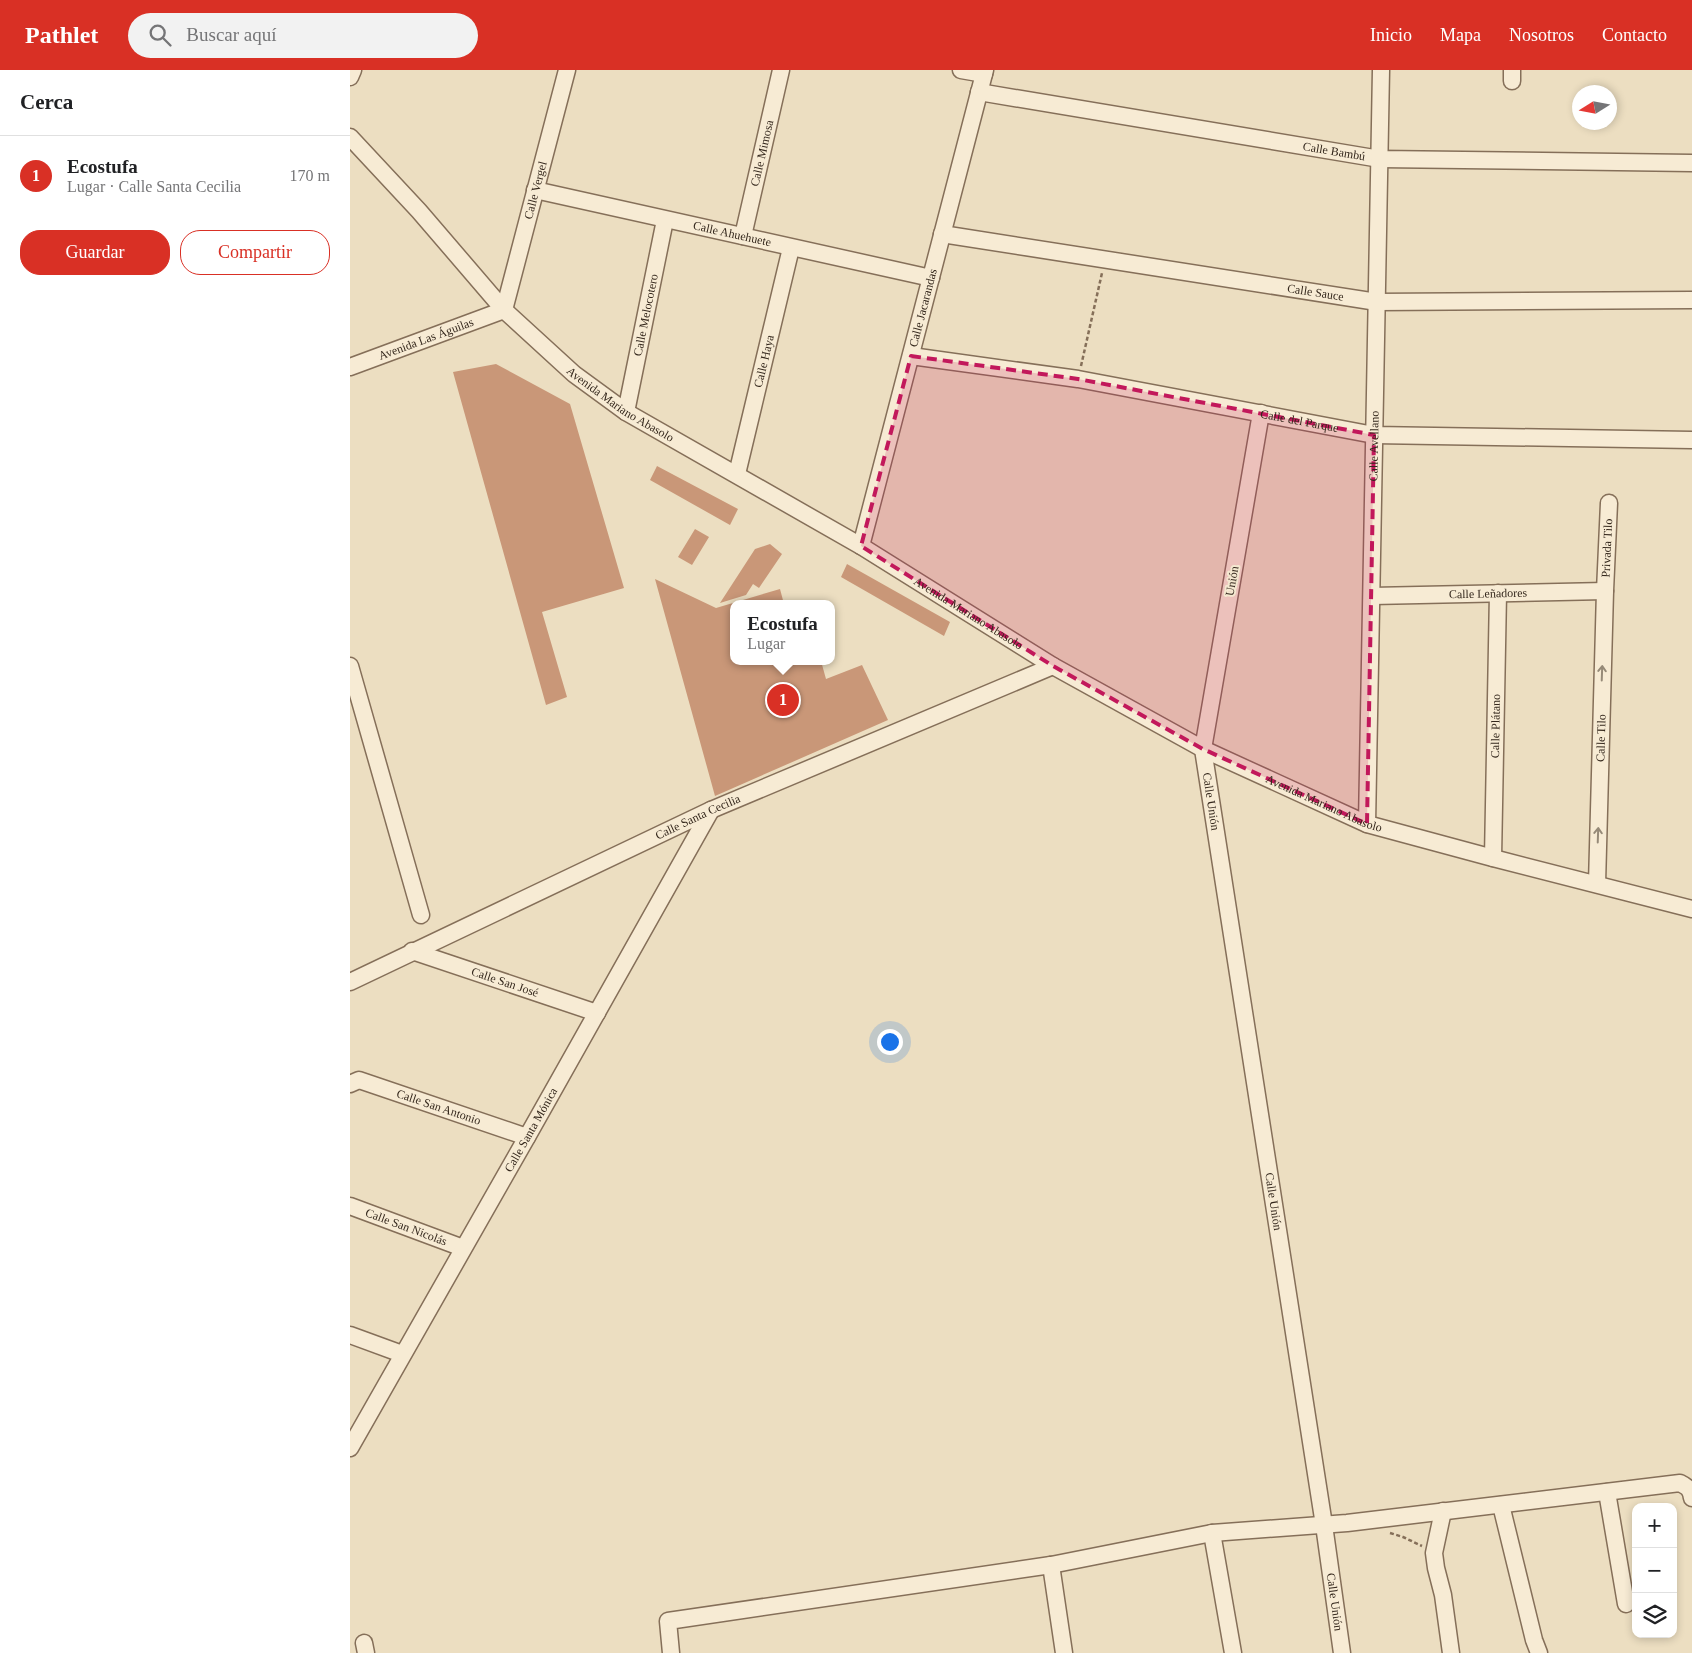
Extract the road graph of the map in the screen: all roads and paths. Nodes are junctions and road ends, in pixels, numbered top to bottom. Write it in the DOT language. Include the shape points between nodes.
graph roads {
  1 [pos="353,70"];
  2 [pos="567,70"];
  3 [pos="781,70"];
  4 [pos="961,70"];
  5 [pos="1381,70"];
  6 [pos="985,72"];
  7 [pos="350,77"];
  8 [pos="979,92"];
  9 [pos="350,137"];
  10 [pos="1380,159"];
  11 [pos="1692,163"];
  12 [pos="534,190"];
  13 [pos="665,220"];
  14 [pos="942,234"];
  15 [pos="743,236"];
  16 [pos="791,248"];
  17 [pos="1105,260"];
  18 [pos="931,278"];
  19 [pos="1692,300"];
  20 [pos="1377,302"];
  21 [pos="504,310"];
  22 [pos="911,356"];
  23 [pos="350,367"];
  24 [pos="1078,379"];
  25 [pos="626,412"];
  26 [pos="1261,413"];
  27 [pos="1374,435"];
  28 [pos="1692,440"];
  29 [pos="737,474"];
  30 [pos="1609,503"];
  31 [pos="861,546"];
  32 [pos="1605,591"];
  33 [pos="1498,593"];
  34 [pos="1372,596"];
  35 [pos="350,666"];
  36 [pos="1053,666"];
  37 [pos="1203,749"];
  38 [pos="711,810"];
  39 [pos="1368,824"];
  40 [pos="1493,858"];
  41 [pos="1597,884"];
  42 [pos="1692,909"];
  43 [pos="421,915"];
  44 [pos="412,951"];
  45 [pos="350,982"];
  46 [pos="598,1012"];
  47 [pos="350,1084"];
  48 [pos="528,1137"];
  49 [pos="350,1206"];
  50 [pos="463,1248"];
  51 [pos="350,1335"];
  52 [pos="402,1354"];
  53 [pos="350,1448"];
  54 [pos="1607,1492"];
  55 [pos="1692,1498"];
  56 [pos="1501,1504"];
  57 [pos="1443,1512"];
  58 [pos="1324,1525"];
  59 [pos="1385,1532"];
  60 [pos="1212,1533"];
  61 [pos="1434,1553"];
  62 [pos="1050,1565"];
  63 [pos="1626,1604"];
  64 [pos="1534,1649"];
  65 [pos="671,1653"];
  66 [pos="1064,1653"];
  67 [pos="1232,1653"];
  68 [pos="1342,1653"];
  69 [pos="1451,1653"];
  1 -- 7 [label="street"];
  2 -- 12 [label="street, Calle Vergel"];
  3 -- 15 [label="street, Calle Mimosa"];
  4 -- 6 [label="street"];
  5 -- 10 [label="street, Calle Avellano"];
  6 -- 8 [label="street, Calle Jacarandas"];
  8 -- 10 [label="street, Calle Bambú"];
  8 -- 14 [label="street, Calle Jacarandas"];
  9 -- 21 [label="street, Avenida Mariano Abasolo"];
  10 -- 11 [label="street, Calle Bambú"];
  10 -- 20 [label="street, Calle Avellano"];
  12 -- 13 [label="street, Calle Ahuehuete"];
  12 -- 21 [label="street, Calle Vergel"];
  13 -- 15 [label="street, Calle Ahuehuete"];
  13 -- 25 [label="street, Calle Melocotero"];
  14 -- 17 [label="street, Calle Sauce"];
  14 -- 18 [label="street, Calle Jacarandas"];
  15 -- 16 [label="street, Calle Ahuehuete"];
  16 -- 18 [label="street, Calle Ahuehuete"];
  16 -- 29 [label="street, Calle Haya"];
  17 -- 20 [label="street, Calle Sauce"];
  17 -- 24 [label="path"];
  18 -- 22 [label="street, Calle Jacarandas"];
  19 -- 20 [label="street, Calle Sauce"];
  20 -- 27 [label="street, Calle Avellano"];
  21 -- 23 [label="street, Avenida Las Águilas"];
  21 -- 25 [label="street, Avenida Mariano Abasolo" via="574,374"];
  22 -- 24 [label="street, Calle del Parque"];
  22 -- 31 [label="street, Calle Jacarandas"];
  24 -- 26 [label="street, Calle del Parque"];
  25 -- 29 [label="street, Avenida Mariano Abasolo"];
  26 -- 27 [label="street, Calle del Parque"];
  26 -- 37 [label="street, Unión"];
  27 -- 28 [label="street, Calle del Parque"];
  27 -- 34 [label="street, Calle Avellano"];
  29 -- 31 [label="street, Avenida Mariano Abasolo"];
  30 -- 32 [label="street, Privada Tilo"];
  31 -- 36 [label="street, Avenida Mariano Abasolo"];
  32 -- 33 [label="street, Calle Leñadores"];
  41 -- 32 [label="street, Calle Tilo, one-way"];
  33 -- 34 [label="street, Calle Leñadores"];
  33 -- 40 [label="street, Calle Plátano"];
  34 -- 39 [label="street, Calle Avellano"];
  35 -- 43 [label="street"];
  36 -- 37 [label="street, Avenida Mariano Abasolo"];
  36 -- 38 [label="street, Calle Santa Cecilia"];
  37 -- 39 [label="street, Avenida Mariano Abasolo"];
  37 -- 58 [label="street, Calle Unión"];
  38 -- 44 [label="street, Calle Santa Cecilia"];
  38 -- 46 [label="street, Calle Santa Mónica"];
  39 -- 40 [label="street, Avenida Mariano Abasolo"];
  40 -- 41 [label="street, Avenida Mariano Abasolo"];
  41 -- 42 [label="street, Avenida Mariano Abasolo"];
  44 -- 45 [label="street, Calle Santa Cecilia"];
  44 -- 46 [label="street, Calle San José"];
  46 -- 48 [label="street, Calle Santa Mónica"];
  47 -- 48 [label="street, Calle San Antonio" via="359,1080"];
  48 -- 50 [label="street, Calle Santa Mónica"];
  49 -- 50 [label="street, Calle San Nicolás"];
  50 -- 52 [label="street, Calle Santa Mónica"];
  51 -- 52 [label="street"];
  52 -- 53 [label="street, Calle Santa Mónica"];
  54 -- 55 [label="street" via="1680,1483 1688,1487"];
  54 -- 56 [label="street"];
  54 -- 63 [label="street"];
  56 -- 57 [label="street"];
  56 -- 64 [label="street"];
  57 -- 58 [label="street"];
  57 -- 61 [label="street"];
  58 -- 60 [label="street"];
  58 -- 68 [label="street, Calle Unión"];
  59 -- 61 [label="path"];
  60 -- 62 [label="street"];
  60 -- 67 [label="street"];
  61 -- 69 [label="street"];
  62 -- 65 [label="street" via="668,1621"];
  62 -- 66 [label="street"];
}
